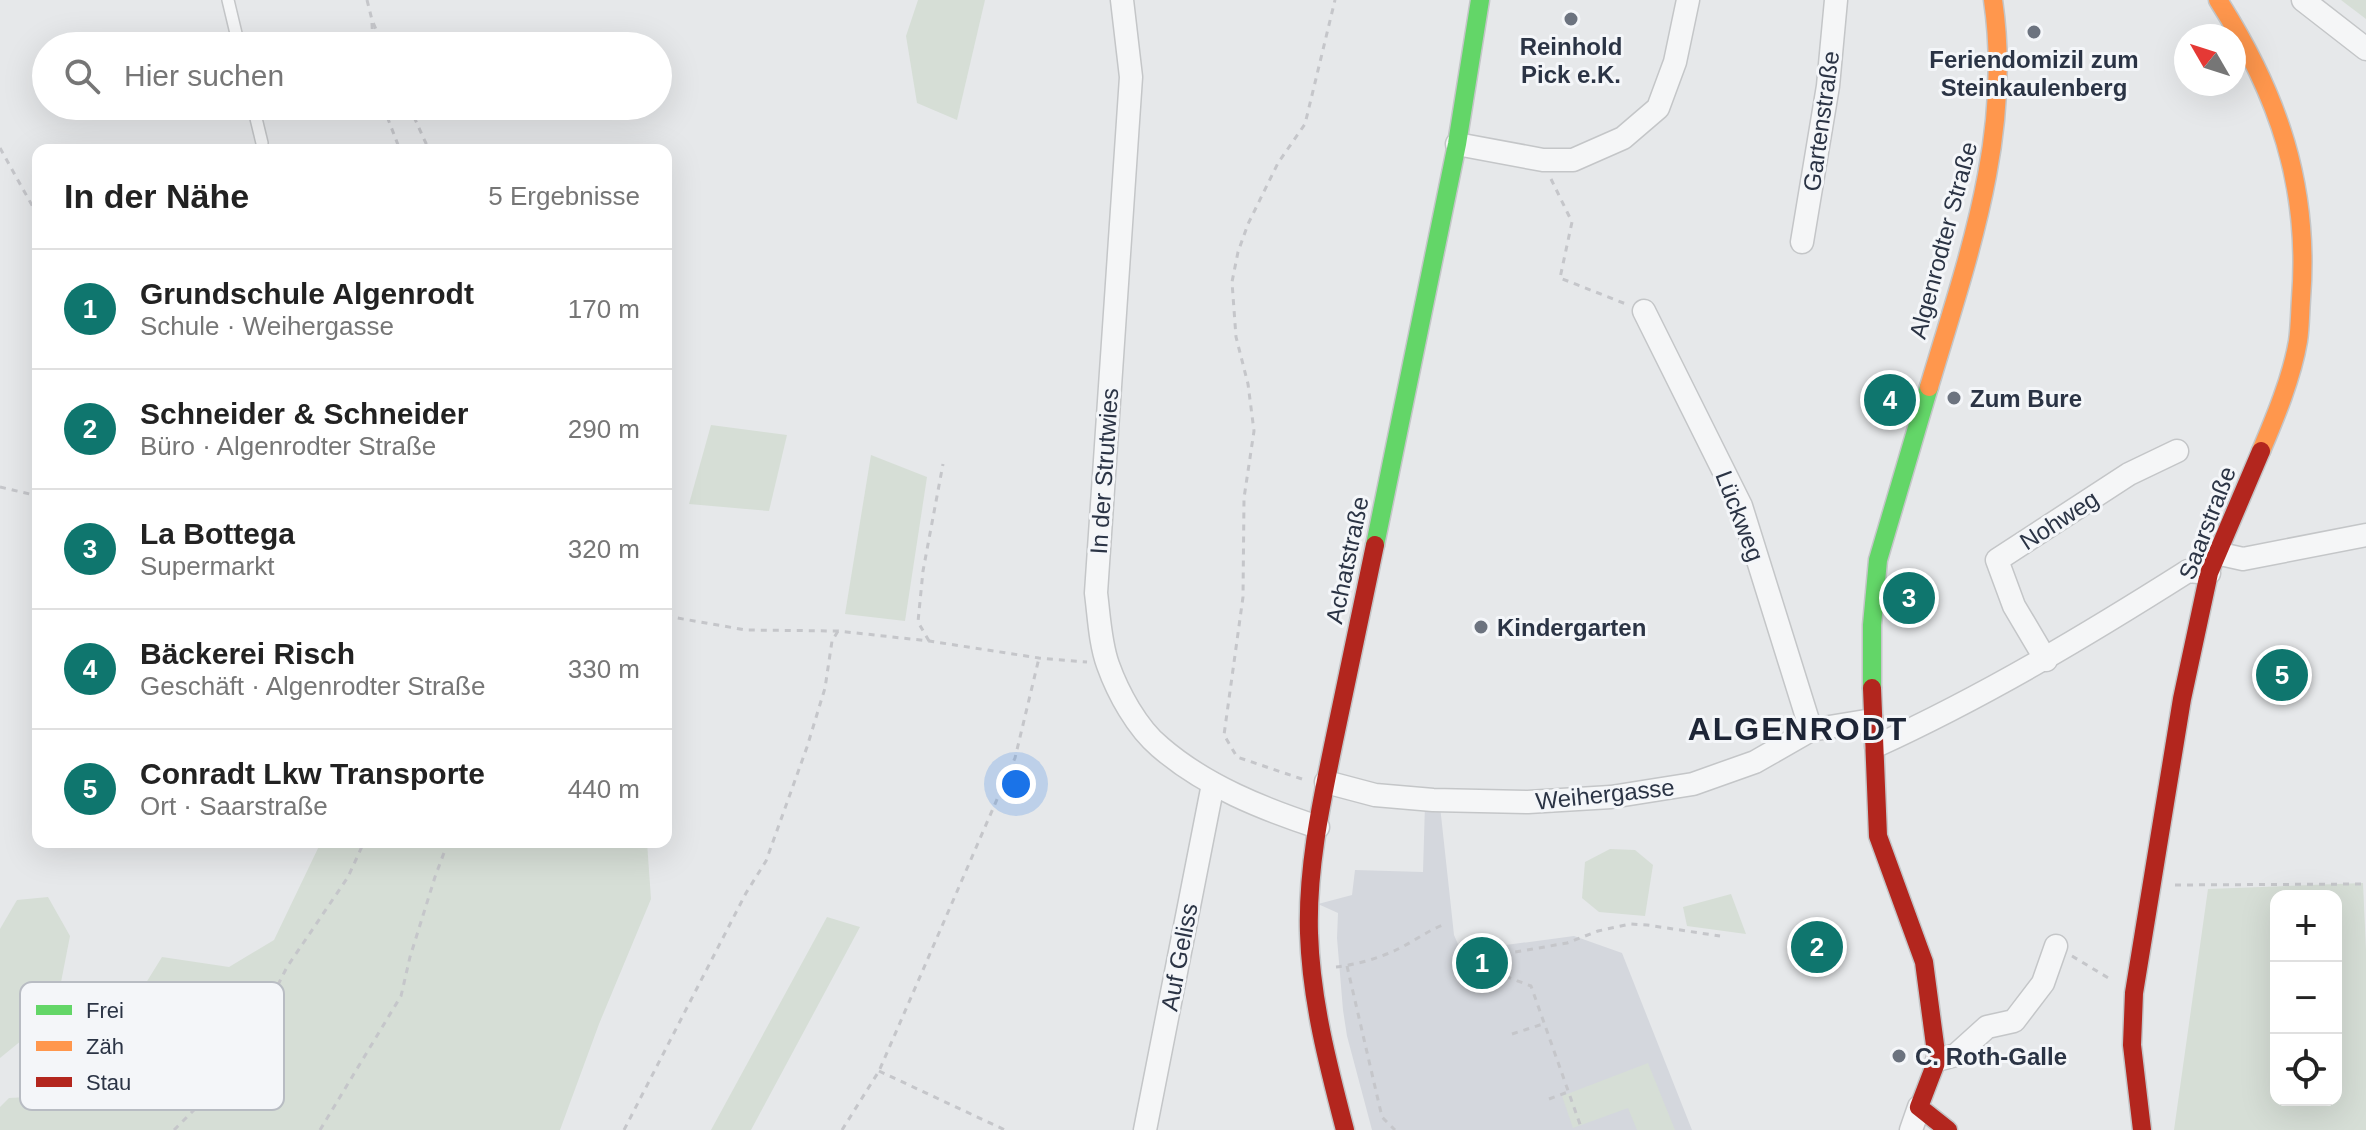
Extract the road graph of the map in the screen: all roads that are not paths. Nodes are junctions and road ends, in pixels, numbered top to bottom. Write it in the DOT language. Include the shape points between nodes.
graph roads {
  1 [pos="228,0"];
  2 [pos="1122,0"];
  3 [pos="1480,0"];
  4 [pos="1688,0"];
  5 [pos="1836,0"];
  6 [pos="1993,0"];
  7 [pos="2218,0"];
  8 [pos="2303,0"];
  9 [pos="236,32"];
  10 [pos="2366,49"];
  11 [pos="256,120"];
  12 [pos="262,143"];
  13 [pos="1457,144"];
  14 [pos="1802,242"];
  15 [pos="1644,311"];
  16 [pos="2177,451"];
  17 [pos="2366,535"];
  18 [pos="2213,563"];
  19 [pos="2046,660"];
  20 [pos="1872,720"];
  21 [pos="1811,730"];
  22 [pos="1876,746"];
  23 [pos="1326,782"];
  24 [pos="1213,784"];
  25 [pos="1318,827"];
  26 [pos="2056,946"];
  27 [pos="1937,1060"];
  28 [pos="1919,1107"];
  29 [pos="1145,1130"];
  30 [pos="1345,1130"];
  31 [pos="1911,1130"];
  32 [pos="1948,1130"];
  33 [pos="2142,1130"];
  1 -- 9 [label="lane"];
  2 -- 24 [label="street, In der Strutwies" via="1131,77 1096,593 1107,663 1128,708 1159,746"];
  3 -- 13 [label="street, Achatstraße"];
  4 -- 13 [label="street" via="1675,62 1658,108 1623,138 1573,160 1543,160"];
  5 -- 14 [label="street, Gartenstraße" via="1828,86"];
  6 -- 20 [label="street, Algenrodter Straße" via="1999,40 1995,135 1980,214 1878,560"];
  7 -- 18 [label="street, Saarstraße" via="2246,44 2280,120 2299,194 2304,266 2298,342 2280,401"];
  8 -- 10 [label="street"];
  11 -- 12 [label="lane"];
  13 -- 23 [label="street, Achatstraße"];
  15 -- 21 [label="street, Lückweg" via="1741,506"];
  16 -- 19 [label="street, Nohweg" via="2129,474 1997,560 2014,606"];
  17 -- 18 [label="street"];
  18 -- 19 [label="street" via="2188,571"];
  18 -- 33 [label="street, Saarstraße" via="2182,699 2134,993 2132,1045"];
  19 -- 22 [label="street"];
  20 -- 21 [label="street, Weihergasse"];
  20 -- 22 [label="street, Algenrodter Straße"];
  21 -- 23 [label="street, Weihergasse" via="1755,762 1693,784 1611,797 1433,800 1375,795"];
  22 -- 27 [label="street, Algenrodter Straße" via="1878,836 1924,962"];
  23 -- 25 [label="street, Achatstraße"];
  24 -- 25 [label="street, In der Strutwies"];
  24 -- 29 [label="street, Auf Geliss"];
  25 -- 30 [label="street, Achatstraße" via="1310,903 1312,969"];
  26 -- 27 [label="street" via="2043,983 2014,1021 1987,1027 1956,1055"];
  27 -- 28 [label="street, Algenrodter Straße"];
  28 -- 31 [label="street"];
  28 -- 32 [label="street"];
}
